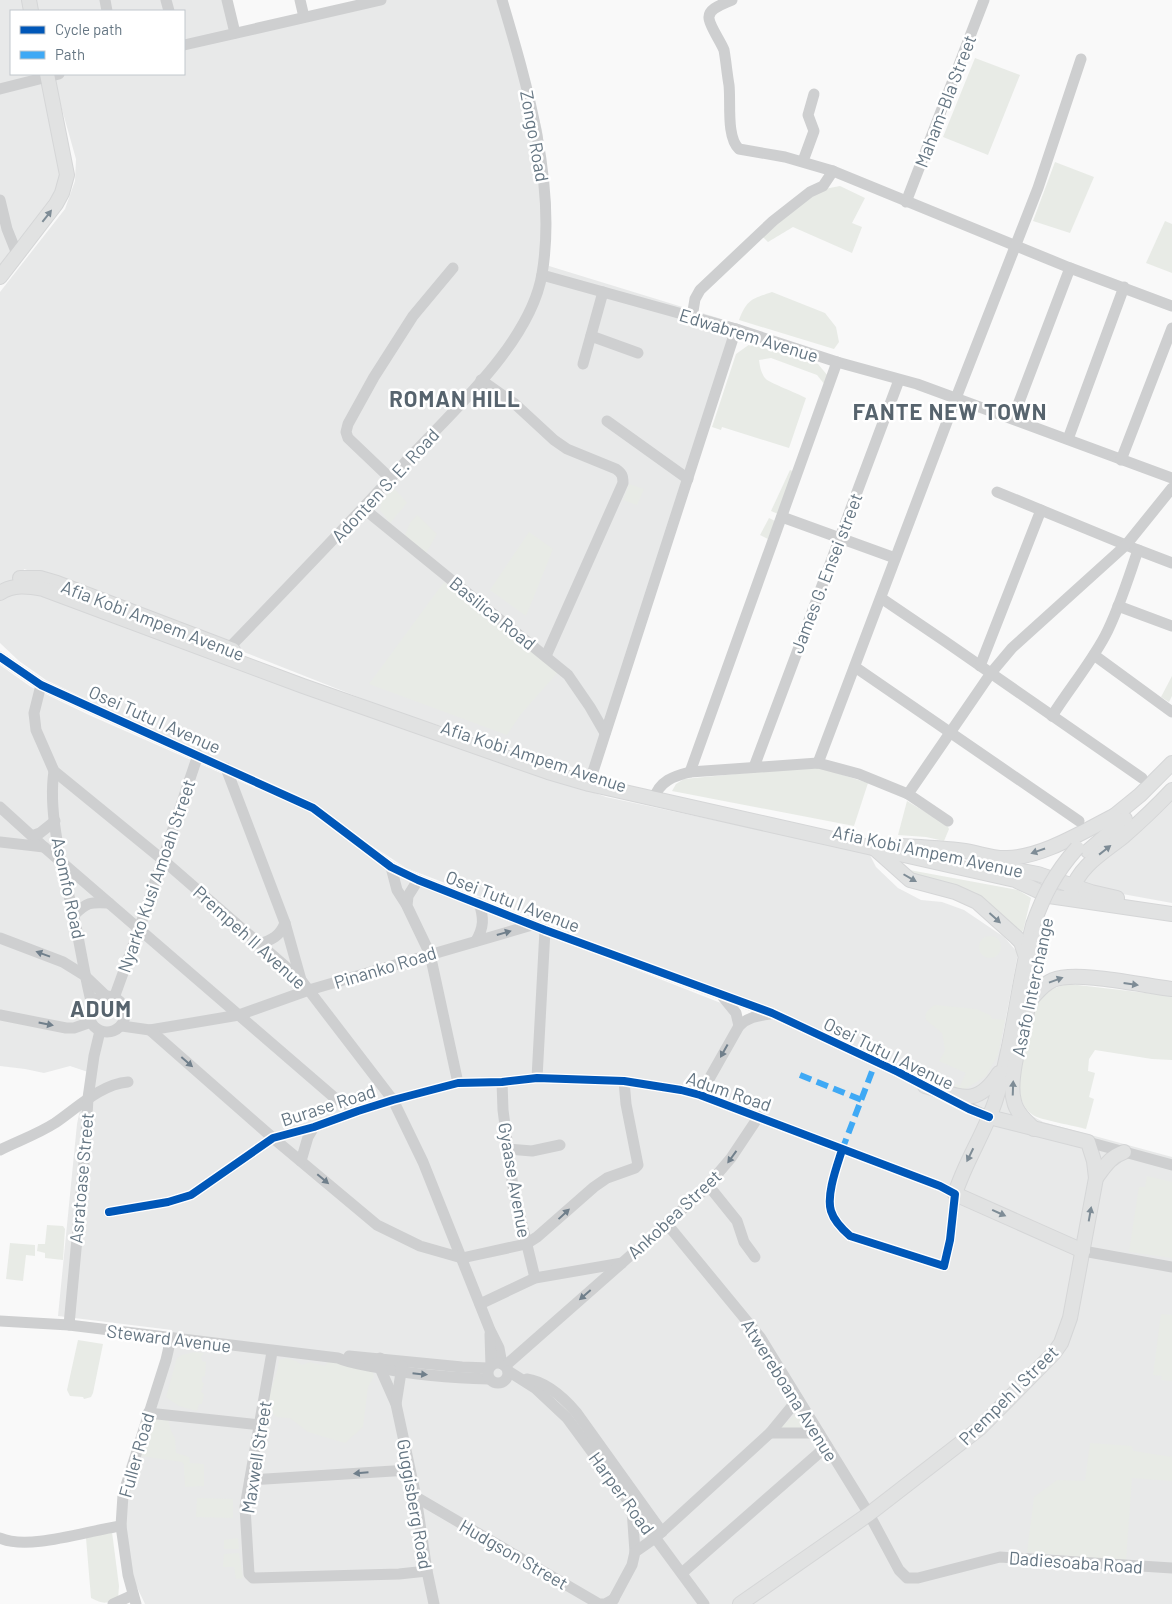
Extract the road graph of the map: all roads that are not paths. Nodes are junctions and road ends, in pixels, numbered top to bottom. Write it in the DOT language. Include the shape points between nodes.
graph roads {
  1 [pos="227,0"];
  2 [pos="300,0"];
  3 [pos="381,0"];
  4 [pos="502,0"];
  5 [pos="732,0"];
  6 [pos="984,0"];
  7 [pos="304,17"];
  8 [pos="235,33"];
  9 [pos="185,46"];
  10 [pos="1081,59"];
  11 [pos="51,75"];
  12 [pos="0,89"];
  13 [pos="814,94"];
  14 [pos="803,161"];
  15 [pos="833,171"];
  16 [pos="0,202"];
  17 [pos="906,202"];
  18 [pos="1015,245"];
  19 [pos="17,254"];
  20 [pos="453,268"];
  21 [pos="1070,268"];
  22 [pos="542,275"];
  23 [pos="0,277"];
  24 [pos="1124,287"];
  25 [pos="603,292"];
  26 [pos="1172,306"];
  27 [pos="692,317"];
  28 [pos="1172,328"];
  29 [pos="736,329"];
  30 [pos="591,336"];
  31 [pos="638,353"];
  32 [pos="837,362"];
  33 [pos="583,364"];
  34 [pos="481,380"];
  35 [pos="899,380"];
  36 [pos="956,398"];
  37 [pos="1013,418"];
  38 [pos="607,421"];
  39 [pos="1068,439"];
  40 [pos="1121,460"];
  41 [pos="1172,478"];
  42 [pos="391,479"];
  43 [pos="688,479"];
  44 [pos="1172,488"];
  45 [pos="997,492"];
  46 [pos="363,508"];
  47 [pos="1041,510"];
  48 [pos="782,518"];
  49 [pos="839,538"];
  50 [pos="1126,545"];
  51 [pos="1138,550"];
  52 [pos="895,558"];
  53 [pos="1172,563"];
  54 [pos="2,588"];
  55 [pos="881,598"];
  56 [pos="1118,606"];
  57 [pos="1172,626"];
  58 [pos="0,650"];
  59 [pos="226,652"];
  60 [pos="1094,655"];
  61 [pos="546,656"];
  62 [pos="4,660"];
  63 [pos="980,666"];
  64 [pos="855,667"];
  65 [pos="991,673"];
  66 [pos="41,685"];
  67 [pos="590,707"];
  68 [pos="612,712"];
  69 [pos="1172,712"];
  70 [pos="1052,716"];
  71 [pos="951,732"];
  72 [pos="605,733"];
  73 [pos="198,755"];
  74 [pos="818,763"];
  75 [pos="1172,763"];
  76 [pos="754,767"];
  77 [pos="226,768"];
  78 [pos="54,771"];
  79 [pos="690,772"];
  80 [pos="1172,777"];
  81 [pos="1142,778"];
  82 [pos="591,780"];
  83 [pos="1172,790"];
  84 [pos="908,794"];
  85 [pos="655,795"];
  86 [pos="1142,798"];
  87 [pos="0,807"];
  88 [pos="1114,816"];
  89 [pos="14,820"];
  90 [pos="55,821"];
  91 [pos="948,821"];
  92 [pos="1079,822"];
  93 [pos="32,836"];
  94 [pos="2,842"];
  95 [pos="900,846"];
  96 [pos="44,847"];
  97 [pos="874,847"];
  98 [pos="1082,849"];
  99 [pos="163,860"];
  100 [pos="62,862"];
  101 [pos="391,867"];
  102 [pos="418,880"];
  103 [pos="1073,885"];
  104 [pos="1063,899"];
  105 [pos="109,903"];
  106 [pos="480,903"];
  107 [pos="406,904"];
  108 [pos="1172,907"];
  109 [pos="1172,914"];
  110 [pos="74,915"];
  111 [pos="285,923"];
  112 [pos="532,925"];
  113 [pos="139,929"];
  114 [pos="545,930"];
  115 [pos="0,938"];
  116 [pos="476,941"];
  117 [pos="259,944"];
  118 [pos="430,954"];
  119 [pos="1025,954"];
  120 [pos="84,975"];
  121 [pos="301,980"];
  122 [pos="1172,989"];
  123 [pos="310,990"];
  124 [pos="722,996"];
  125 [pos="110,997"];
  126 [pos="1030,1000"];
  127 [pos="92,1005"];
  128 [pos="772,1013"];
  129 [pos="0,1015"];
  130 [pos="239,1015"];
  131 [pos="122,1026"];
  132 [pos="739,1026"];
  133 [pos="95,1027"];
  134 [pos="1017,1029"];
  135 [pos="150,1030"];
  136 [pos="1004,1064"];
  137 [pos="537,1078"];
  138 [pos="128,1082"];
  139 [pos="502,1082"];
  140 [pos="624,1082"];
  141 [pos="458,1083"];
  142 [pos="925,1086"];
  143 [pos="700,1095"];
  144 [pos="88,1098"];
  145 [pos="336,1099"];
  146 [pos="393,1100"];
  147 [pos="358,1110"];
  148 [pos="759,1116"];
  149 [pos="989,1117"];
  150 [pos="336,1120"];
  151 [pos="314,1127"];
  152 [pos="1035,1129"];
  153 [pos="273,1138"];
  154 [pos="1088,1142"];
  155 [pos="560,1145"];
  156 [pos="0,1150"];
  157 [pos="507,1150"];
  158 [pos="842,1150"];
  159 [pos="1124,1152"];
  160 [pos="301,1160"];
  161 [pos="1172,1165"];
  162 [pos="1096,1178"];
  163 [pos="708,1185"];
  164 [pos="955,1194"];
  165 [pos="109,1212"];
  166 [pos="667,1224"];
  167 [pos="526,1244"];
  168 [pos="1083,1251"];
  169 [pos="755,1257"];
  170 [pos="462,1258"];
  171 [pos="622,1263"];
  172 [pos="1172,1267"];
  173 [pos="535,1278"];
  174 [pos="480,1304"];
  175 [pos="0,1320"];
  176 [pos="69,1325"];
  177 [pos="171,1338"];
  178 [pos="272,1352"];
  179 [pos="380,1363"];
  180 [pos="402,1366"];
  181 [pos="498,1370"];
  182 [pos="520,1378"];
  183 [pos="535,1388"];
  184 [pos="798,1399"];
  185 [pos="396,1404"];
  186 [pos="148,1412"];
  187 [pos="260,1425"];
  188 [pos="770,1432"];
  189 [pos="819,1433"];
  190 [pos="827,1446"];
  191 [pos="409,1470"];
  192 [pos="250,1480"];
  193 [pos="416,1497"];
  194 [pos="631,1506"];
  195 [pos="868,1514"];
  196 [pos="121,1526"];
  197 [pos="659,1535"];
  198 [pos="0,1538"];
  199 [pos="635,1552"];
  200 [pos="1172,1568"];
  201 [pos="427,1571"];
  202 [pos="682,1573"];
  203 [pos="134,1599"];
  204 [pos="612,1602"];
  205 [pos="113,1604"];
  206 [pos="434,1604"];
  207 [pos="704,1604"];
  208 [pos="740,1604"];
  1 -- 8 [label="street"];
  2 -- 7 [label="street"];
  3 -- 7 [label="street"];
  4 -- 22 [label="street, Zongo Road" via="524,74 540,159 545,198"];
  5 -- 14 [label="street" via="713,9 709,20 723,49 733,142 739,149"];
  6 -- 17 [label="street, Maham-Bla Street"];
  7 -- 8 [label="street"];
  8 -- 9 [label="street"];
  10 -- 18 [label="street" via="1038,188"];
  11 -- 12 [label="street"];
  19 -- 11 [label="main road, one-way" via="56,204 67,175"];
  13 -- 14 [label="street" via="808,115 814,131"];
  14 -- 15 [label="street"];
  15 -- 17 [label="street"];
  15 -- 27 [label="street" via="823,186 810,192 773,221 700,290"];
  16 -- 19 [label="street"];
  17 -- 18 [label="street"];
  18 -- 21 [label="street"];
  18 -- 36 [label="street"];
  19 -- 23 [label="main road"];
  20 -- 42 [label="street" via="414,316 348,424 348,438"];
  21 -- 24 [label="street"];
  21 -- 37 [label="street"];
  22 -- 25 [label="street, Edwabrem Avenue"];
  22 -- 34 [label="street, Adonten S. E. Road" via="522,328"];
  24 -- 26 [label="street"];
  24 -- 39 [label="street"];
  25 -- 27 [label="street, Edwabrem Avenue"];
  25 -- 30 [label="street"];
  27 -- 29 [label="street, Edwabrem Avenue"];
  28 -- 40 [label="street"];
  29 -- 32 [label="street, Edwabrem Avenue"];
  29 -- 43 [label="street"];
  30 -- 31 [label="street"];
  30 -- 33 [label="street"];
  32 -- 35 [label="street, Edwabrem Avenue"];
  32 -- 48 [label="street"];
  34 -- 42 [label="street, Adonten S. E. Road"];
  34 -- 61 [label="street" via="515,404 567,449 616,469 623,477"];
  35 -- 36 [label="street, Edwabrem Avenue"];
  35 -- 49 [label="street, James G. Ensei street"];
  36 -- 37 [label="street, Edwabrem Avenue"];
  36 -- 52 [label="street"];
  37 -- 39 [label="street, Edwabrem Avenue"];
  38 -- 43 [label="street"];
  39 -- 40 [label="street, Edwabrem Avenue"];
  40 -- 41 [label="street, Edwabrem Avenue"];
  42 -- 46 [label="street, Adonten S. E. Road"];
  43 -- 68 [label="street"];
  44 -- 50 [label="street"];
  45 -- 47 [label="street"];
  46 -- 59 [label="street, Adonten S. E. Road"];
  46 -- 61 [label="street, Basilica Road"];
  47 -- 50 [label="street"];
  47 -- 63 [label="street"];
  48 -- 49 [label="street"];
  48 -- 79 [label="street"];
  49 -- 52 [label="street"];
  49 -- 76 [label="street, James G. Ensei street"];
  50 -- 51 [label="street"];
  50 -- 65 [label="street" via="1012,648"];
  51 -- 53 [label="street"];
  51 -- 56 [label="street"];
  52 -- 55 [label="street"];
  54 -- 59 [label="main road, Afia Kobi Ampem Avenue" via="26,578 40,578"];
  55 -- 63 [label="street"];
  55 -- 64 [label="street"];
  56 -- 57 [label="street"];
  56 -- 60 [label="street"];
  58 -- 62 [label="street"];
  59 -- 82 [label="main road, Afia Kobi Ampem Avenue"];
  60 -- 69 [label="street"];
  60 -- 70 [label="street"];
  61 -- 67 [label="street, Basilica Road" via="574,681"];
  62 -- 66 [label="street, Osei Tutu I Avenue"];
  63 -- 65 [label="street"];
  64 -- 71 [label="street"];
  64 -- 74 [label="street"];
  65 -- 70 [label="street"];
  65 -- 71 [label="street"];
  66 -- 73 [label="street, Osei Tutu I Avenue"];
  66 -- 78 [label="street, Prempeh II Avenue" via="34,713 36,730"];
  67 -- 68 [label="street"];
  67 -- 72 [label="street, Basilica Road"];
  68 -- 72 [label="street"];
  70 -- 81 [label="street"];
  71 -- 84 [label="street"];
  71 -- 92 [label="street"];
  72 -- 82 [label="street"];
  73 -- 77 [label="street, Osei Tutu I Avenue"];
  73 -- 99 [label="street, Nyarko Kusi Amoah Street"];
  74 -- 76 [label="street"];
  74 -- 84 [label="street" via="859,774"];
  75 -- 86 [label="main road"];
  76 -- 79 [label="street"];
  77 -- 101 [label="street, Osei Tutu I Avenue" via="313,808"];
  77 -- 111 [label="street"];
  78 -- 90 [label="street, Asomfo Road" via="51,788"];
  78 -- 99 [label="street, Prempeh II Avenue"];
  79 -- 85 [label="street" via="669,779"];
  80 -- 86 [label="main road"];
  82 -- 85 [label="main road, Afia Kobi Ampem Avenue"];
  103 -- 83 [label="main road, one-way" via="1085,866"];
  84 -- 91 [label="street"];
  85 -- 95 [label="main road, Afia Kobi Ampem Avenue"];
  85 -- 97 [label="main road, Afia Kobi Ampem Avenue"];
  86 -- 88 [label="main road"];
  86 -- 98 [label="main road"];
  87 -- 89 [label="street"];
  88 -- 95 [label="main road, one-way" via="1040,852 1005,858 934,847"];
  88 -- 98 [label="main road"];
  89 -- 93 [label="street"];
  89 -- 94 [label="street" via="12,835"];
  90 -- 93 [label="street"];
  90 -- 100 [label="street, Asomfo Road"];
  93 -- 96 [label="street"];
  94 -- 96 [label="street"];
  95 -- 103 [label="main road, Afia Kobi Ampem Avenue" via="1038,874"];
  96 -- 100 [label="street"];
  97 -- 104 [label="main road, Afia Kobi Ampem Avenue" via="1014,880"];
  97 -- 119 [label="main road, one-way" via="910,880 955,892 976,902 1021,942"];
  98 -- 119 [label="main road, Asafo Interchange, bridge" via="1057,872 1042,900"];
  98 -- 126 [label="main road, Asafo Interchange" via="1065,874 1046,914 1038,939"];
  99 -- 113 [label="street, Nyarko Kusi Amoah Street"];
  99 -- 117 [label="street, Prempeh II Avenue"];
  100 -- 105 [label="street"];
  100 -- 110 [label="street, Asomfo Road"];
  101 -- 102 [label="street, Osei Tutu I Avenue"];
  101 -- 107 [label="street" via="397,890"];
  102 -- 106 [label="street, Osei Tutu I Avenue"];
  102 -- 107 [label="street"];
  103 -- 104 [label="main road"];
  103 -- 108 [label="main road, Afia Kobi Ampem Avenue" via="1114,897"];
  104 -- 109 [label="main road, Afia Kobi Ampem Avenue"];
  105 -- 110 [label="street" via="93,902"];
  105 -- 113 [label="street"];
  106 -- 112 [label="street, Osei Tutu I Avenue"];
  106 -- 116 [label="street" via="484,921"];
  107 -- 118 [label="street"];
  110 -- 120 [label="street, Asomfo Road"];
  111 -- 117 [label="street" via="282,932"];
  111 -- 121 [label="street"];
  112 -- 114 [label="street, Osei Tutu I Avenue"];
  116 -- 112 [label="street, Pinanko Road, one-way"];
  113 -- 125 [label="street, Nyarko Kusi Amoah Street"];
  113 -- 130 [label="street"];
  114 -- 124 [label="street, Osei Tutu I Avenue"];
  114 -- 137 [label="street"];
  120 -- 115 [label="street, one-way" via="63,962"];
  116 -- 118 [label="street, Pinanko Road"];
  117 -- 121 [label="street, Prempeh II Avenue"];
  118 -- 123 [label="street, Pinanko Road"];
  118 -- 141 [label="street"];
  119 -- 134 [label="main road, Asafo Interchange"];
  120 -- 125 [label="street"];
  120 -- 127 [label="street, Asomfo Road"];
  121 -- 123 [label="street, Prempeh II Avenue"];
  126 -- 122 [label="main road, one-way" via="1053,980 1074,976"];
  123 -- 130 [label="street, Pinanko Road"];
  123 -- 146 [label="street, Prempeh II Avenue"];
  124 -- 128 [label="street, Osei Tutu I Avenue"];
  124 -- 132 [label="street" via="736,1013"];
  125 -- 127 [label="street" via="96,1000"];
  125 -- 131 [label="street" via="122,1003 125,1020"];
  126 -- 134 [label="main road, Asafo Interchange"];
  127 -- 133 [label="street" via="90,1011"];
  128 -- 132 [label="street" via="751,1017"];
  128 -- 142 [label="street, Osei Tutu I Avenue"];
  129 -- 133 [label="street, one-way" via="66,1028"];
  130 -- 135 [label="street, Pinanko Road"];
  130 -- 145 [label="street"];
  131 -- 133 [label="street" via="111,1032"];
  131 -- 135 [label="street, Pinanko Road"];
  132 -- 143 [label="street, one-way"];
  133 -- 144 [label="street, Asratoase Street"];
  134 -- 136 [label="main road, Asafo Interchange"];
  152 -- 134 [label="main road, Asafo Interchange, one-way" via="1014,1102"];
  135 -- 153 [label="street, one-way"];
  136 -- 142 [label="main road" via="990,1085 975,1096 966,1097"];
  136 -- 149 [label="main road, Asafo Interchange"];
  137 -- 139 [label="street, Adum Road"];
  137 -- 140 [label="street, Adum Road"];
  138 -- 144 [label="street"];
  139 -- 141 [label="street, Adum Road"];
  139 -- 157 [label="street, Gyaase Avenue"];
  140 -- 143 [label="street, Adum Road"];
  167 -- 140 [label="street, one-way" via="601,1182 638,1165"];
  141 -- 146 [label="street, Adum Road"];
  142 -- 149 [label="street, Osei Tutu I Avenue"];
  143 -- 148 [label="street, Adum Road"];
  144 -- 156 [label="street" via="54,1124"];
  144 -- 176 [label="street, Asratoase Street"];
  145 -- 147 [label="street"];
  145 -- 150 [label="street"];
  146 -- 147 [label="street, Burase Road"];
  146 -- 170 [label="street, Prempeh II Avenue" via="423,1162"];
  147 -- 150 [label="street, Burase Road"];
  148 -- 158 [label="street, Adum Road"];
  148 -- 163 [label="street, Ankobea Street, one-way"];
  149 -- 152 [label="main road, Osei Tutu I Avenue"];
  149 -- 164 [label="main road, Asafo Interchange, one-way" via="960,1176"];
  150 -- 151 [label="street, Burase Road"];
  151 -- 153 [label="street, Burase Road"];
  151 -- 160 [label="street, Burase Road"];
  152 -- 154 [label="main road, Osei Tutu I Avenue"];
  153 -- 160 [label="street"];
  153 -- 165 [label="street, Burase Road" via="191,1194 168,1202"];
  154 -- 159 [label="street, Osei Tutu I Avenue"];
  154 -- 162 [label="main road, Prempeh I Street"];
  155 -- 157 [label="street"];
  157 -- 167 [label="street, Gyaase Avenue"];
  158 -- 164 [label="street, Adum Road"];
  158 -- 164 [label="street" via="830,1209 850,1236 944,1266"];
  159 -- 161 [label="street, Osei Tutu I Avenue"];
  159 -- 162 [label="main road" via="1108,1160"];
  160 -- 170 [label="street, one-way" via="378,1225 420,1246"];
  168 -- 162 [label="main road, Prempeh I Street, one-way"];
  163 -- 166 [label="street, Ankobea Street"];
  163 -- 169 [label="street" via="737,1221 744,1242"];
  164 -- 168 [label="main road, Adum Road, one-way"];
  166 -- 171 [label="street, Ankobea Street"];
  166 -- 184 [label="street, Atwereboana Avenue" via="752,1326"];
  167 -- 170 [label="street"];
  167 -- 173 [label="street, Gyaase Avenue"];
  168 -- 172 [label="street"];
  168 -- 195 [label="main road, Prempeh I Street" via="1067,1330 1054,1353 980,1428"];
  170 -- 174 [label="street, Prempeh II Avenue"];
  171 -- 173 [label="street, Ankobea Street"];
  171 -- 181 [label="street, one-way"];
  173 -- 174 [label="street, Ankobea Street"];
  174 -- 181 [label="street, Prempeh II Avenue" via="499,1348"];
  175 -- 176 [label="street, Steward Avenue"];
  176 -- 177 [label="street, Steward Avenue"];
  177 -- 178 [label="street, Steward Avenue"];
  177 -- 186 [label="street, Fuller Road"];
  178 -- 179 [label="street, Steward Avenue"];
  178 -- 187 [label="street, Maxwell Street"];
  179 -- 180 [label="street, Steward Avenue"];
  179 -- 185 [label="street, Guggisberg Road"];
  180 -- 181 [label="street, Steward Avenue"];
  180 -- 185 [label="street, Guggisberg Road"];
  181 -- 182 [label="street, Harper Road"];
  181 -- 183 [label="street"];
  182 -- 183 [label="street, Harper Road"];
  182 -- 197 [label="street" via="544,1385 572,1407"];
  183 -- 194 [label="street, Harper Road" via="567,1418"];
  184 -- 188 [label="street"];
  184 -- 189 [label="street, Atwereboana Avenue"];
  185 -- 191 [label="street, Guggisberg Road"];
  186 -- 187 [label="street"];
  186 -- 196 [label="street, Fuller Road" via="123,1495"];
  187 -- 192 [label="street, Maxwell Street"];
  188 -- 189 [label="street"];
  188 -- 197 [label="street"];
  189 -- 190 [label="street, Atwereboana Avenue"];
  190 -- 195 [label="street, Atwereboana Avenue"];
  190 -- 202 [label="street"];
  191 -- 192 [label="street, one-way"];
  191 -- 193 [label="street, Guggisberg Road"];
  192 -- 201 [label="street, Maxwell Street" via="245,1507 249,1574 253,1578"];
  193 -- 201 [label="street, Guggisberg Road"];
  193 -- 204 [label="street, Hudgson Street" via="599,1604"];
  194 -- 197 [label="street, Harper Road"];
  194 -- 199 [label="street"];
  195 -- 200 [label="street, Dadiesoaba Road" via="899,1570 907,1578 1000,1557"];
  195 -- 208 [label="main road, Prempeh I Street"];
  196 -- 198 [label="street" via="39,1542"];
  196 -- 203 [label="street, Fuller Road"];
  197 -- 199 [label="street"];
  197 -- 202 [label="street, Harper Road"];
  199 -- 204 [label="street" via="632,1565"];
  201 -- 206 [label="street, Guggisberg Road"];
  202 -- 207 [label="street, Harper Road"];
  203 -- 205 [label="street"];
}
